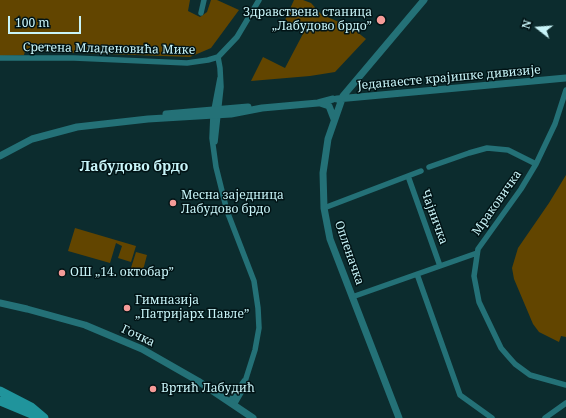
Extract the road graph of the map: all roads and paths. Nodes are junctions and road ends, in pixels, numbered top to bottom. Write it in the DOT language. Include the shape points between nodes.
graph roads {
  1 [pos="204,0"];
  2 [pos="259,0"];
  3 [pos="424,0"];
  4 [pos="202,13"];
  5 [pos="218,57"];
  6 [pos="0,58"];
  7 [pos="357,77"];
  8 [pos="566,78"];
  9 [pos="566,90"];
  10 [pos="362,97"];
  11 [pos="333,99"];
  12 [pos="341,99"];
  13 [pos="318,103"];
  14 [pos="286,105"];
  15 [pos="216,112"];
  16 [pos="334,119"];
  17 [pos="0,156"];
  18 [pos="536,164"];
  19 [pos="430,167"];
  20 [pos="421,171"];
  21 [pos="408,176"];
  22 [pos="324,208"];
  23 [pos="477,253"];
  24 [pos="440,266"];
  25 [pos="417,274"];
  26 [pos="352,298"];
  27 [pos="0,303"];
  28 [pos="566,385"];
  29 [pos="0,391"];
  30 [pos="0,401"];
  31 [pos="232,403"];
  32 [pos="566,403"];
  33 [pos="43,418"];
  34 [pos="253,418"];
  35 [pos="399,418"];
  36 [pos="492,418"];
  37 [pos="545,418"];
  1 -- 4 [label="street"];
  2 -- 5 [label="street" via="237,37"];
  3 -- 7 [label="street, Опленачка"];
  5 -- 6 [label="street, Сретена Младеновића Мике" via="187,63"];
  5 -- 15 [label="street" via="221,86"];
  7 -- 10 [label="street" via="354,90"];
  7 -- 12 [label="street, Опленачка"];
  8 -- 10 [label="street, Једанаесте крајишке дивизије"];
  9 -- 18 [label="street, Мраковичка" via="555,124"];
  10 -- 12 [label="street, Једанаесте крајишке дивизије"];
  11 -- 12 [label="street, Једанаесте крајишке дивизије"];
  11 -- 13 [label="street, Једанаесте крајишке дивизије"];
  11 -- 14 [label="street, Једанаесте крајишке дивизије" via="317,98"];
  12 -- 16 [label="street, Опленачка"];
  13 -- 14 [label="street, Једанаесте крајишке дивизије"];
  13 -- 16 [label="street" via="329,106"];
  14 -- 15 [label="street, Једанаесте крајишке дивизије"];
  15 -- 17 [label="street, Једанаесте крајишке дивизије" via="168,114 61,130 23,143"];
  15 -- 31 [label="street" via="214,147 219,186 250,268 258,301 257,341 244,381"];
  16 -- 22 [label="street, Опленачка" via="324,162"];
  18 -- 19 [label="street" via="515,153 493,148 478,150"];
  18 -- 23 [label="street, Мраковичка" via="483,240"];
  20 -- 21 [label="street"];
  21 -- 22 [label="street"];
  21 -- 24 [label="street, Чајничка"];
  22 -- 26 [label="street, Опленачка" via="330,239"];
  23 -- 24 [label="street"];
  23 -- 28 [label="street, Мраковичка" via="474,276 476,292 503,350 515,364 530,375"];
  24 -- 25 [label="street"];
  25 -- 26 [label="street"];
  25 -- 36 [label="street" via="460,396"];
  26 -- 35 [label="street, Опленачка"];
  27 -- 31 [label="street, Гочка" via="48,314 108,334 164,361"];
  29 -- 33 [label="main road" via="31,407"];
  30 -- 33 [label="main road"];
  31 -- 34 [label="street, Гочка"];
  32 -- 37 [label="street"];
}
